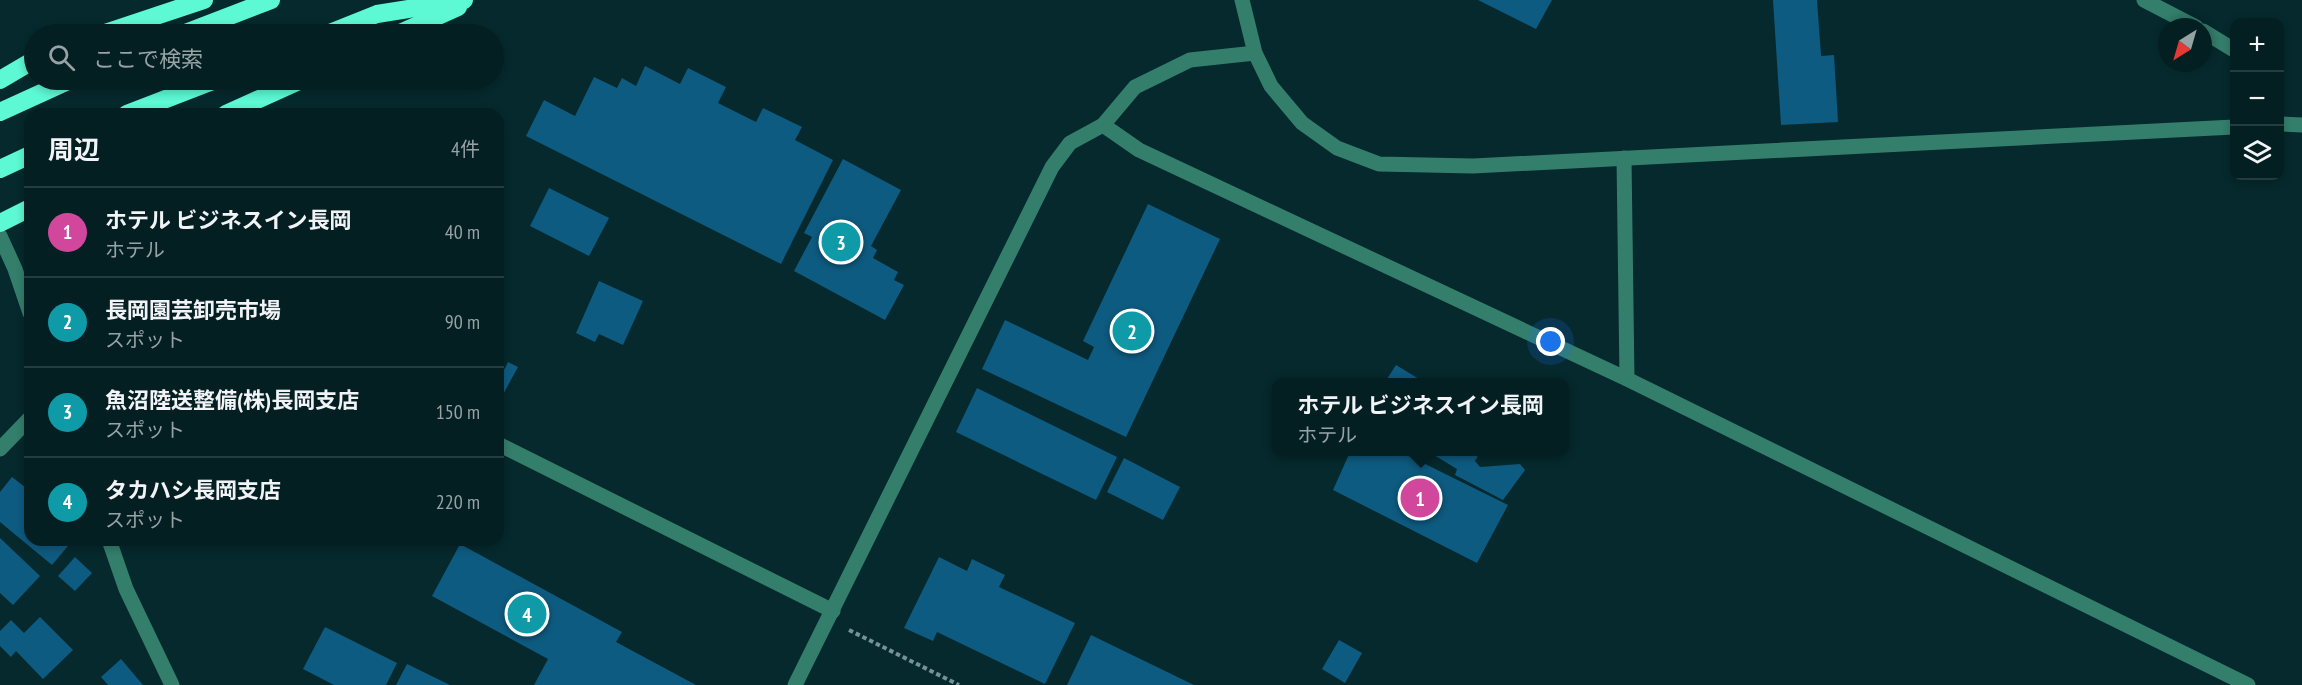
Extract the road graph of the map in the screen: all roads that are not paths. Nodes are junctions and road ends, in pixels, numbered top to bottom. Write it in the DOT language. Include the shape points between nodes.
graph roads {
  1 [pos="204,0"];
  2 [pos="271,0"];
  3 [pos="464,0"];
  4 [pos="473,0"];
  5 [pos="1242,0"];
  6 [pos="2144,0"];
  7 [pos="2179,18"];
  8 [pos="132,24"];
  9 [pos="209,24"];
  10 [pos="352,24"];
  11 [pos="420,24"];
  12 [pos="2212,36"];
  13 [pos="2230,47"];
  14 [pos="1255,54"];
  15 [pos="24,66"];
  16 [pos="0,80"];
  17 [pos="46,90"];
  18 [pos="189,90"];
  19 [pos="279,90"];
  20 [pos="143,108"];
  21 [pos="239,108"];
  22 [pos="0,112"];
  23 [pos="1103,125"];
  24 [pos="2230,127"];
  25 [pos="1624,158"];
  26 [pos="24,159"];
  27 [pos="0,169"];
  28 [pos="24,210"];
  29 [pos="0,223"];
  30 [pos="0,236"];
  31 [pos="24,295"];
  32 [pos="1627,379"];
  33 [pos="24,424"];
  34 [pos="504,447"];
  35 [pos="0,449"];
  36 [pos="111,546"];
  37 [pos="833,610"];
  38 [pos="172,685"];
  39 [pos="795,685"];
  40 [pos="2248,685"];
  1 -- 8 [label="highway"];
  2 -- 9 [label="highway"];
  3 -- 10 [label="highway" via="377,14"];
  4 -- 11 [label="highway"];
  5 -- 14 [label="street"];
  6 -- 7 [label="street"];
  12 -- 13 [label="street"];
  14 -- 23 [label="street" via="1191,60 1135,87"];
  14 -- 25 [label="street" via="1271,86 1302,123 1337,148 1378,164 1473,166"];
  15 -- 16 [label="highway"];
  17 -- 22 [label="highway"];
  18 -- 20 [label="highway"];
  19 -- 21 [label="highway"];
  23 -- 32 [label="street" via="1139,150"];
  23 -- 37 [label="street" via="1070,143 1052,167"];
  24 -- 25 [label="street"];
  25 -- 32 [label="street"];
  26 -- 27 [label="highway"];
  28 -- 29 [label="highway"];
  30 -- 31 [label="street"];
  32 -- 40 [label="street"];
  33 -- 35 [label="street"];
  34 -- 37 [label="street"];
  36 -- 38 [label="street" via="126,589"];
  37 -- 39 [label="street"];
}
